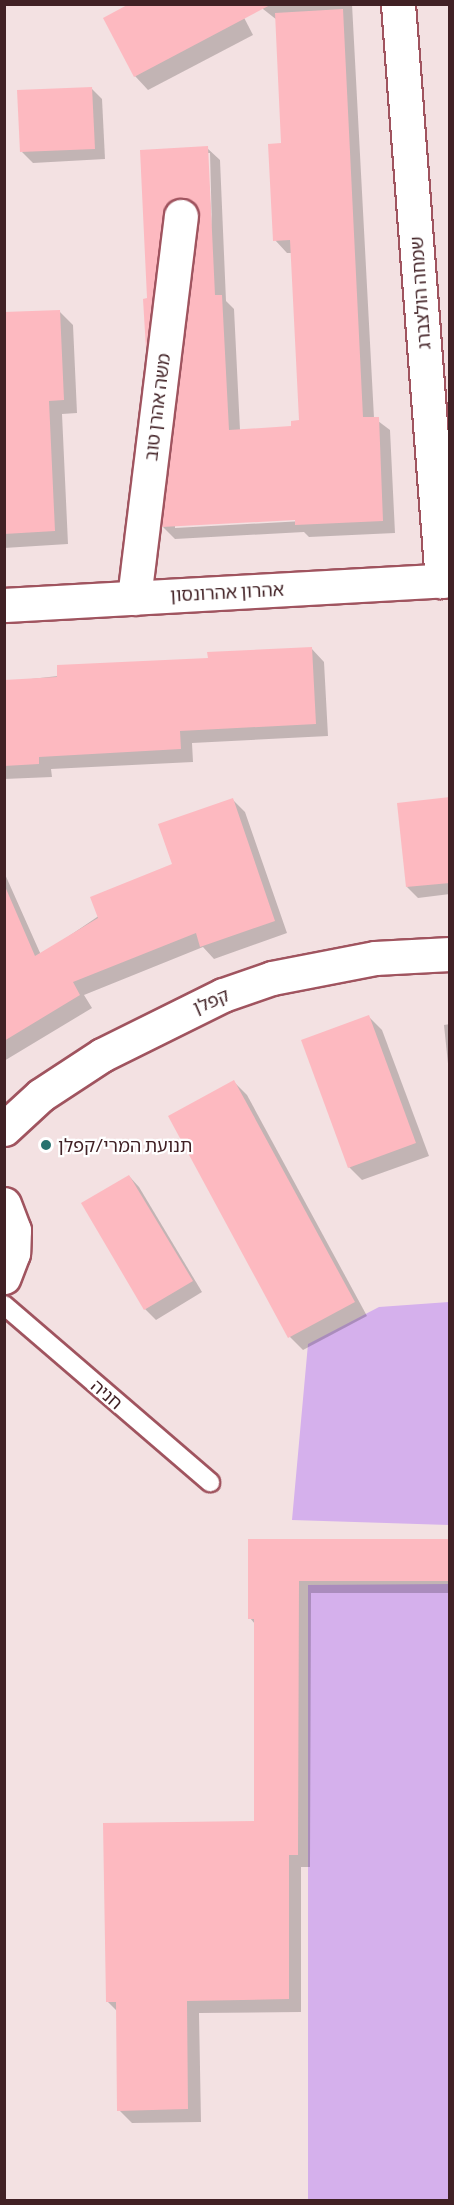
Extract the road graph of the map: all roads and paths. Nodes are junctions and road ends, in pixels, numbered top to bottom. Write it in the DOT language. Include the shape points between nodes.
graph roads {
  1 [pos="398,4"];
  2 [pos="181,216"];
  3 [pos="446,580"];
  4 [pos="134,598"];
  5 [pos="4,605"];
  6 [pos="450,954"];
  7 [pos="4,1129"];
  8 [pos="4,1204"];
  9 [pos="4,1277"];
  10 [pos="4,1305"];
  11 [pos="210,1482"];
  1 -- 3 [label="street, שמחה הולצברג"];
  2 -- 4 [label="street, משה אהרן טוב"];
  3 -- 4 [label="street, אהרון אהרונסון"];
  4 -- 5 [label="street, אהרון אהרונסון"];
  6 -- 7 [label="street, קפלן" via="375,958 272,978 223,995 102,1055 41,1095"];
  8 -- 9 [label="street" via="14,1230 13,1253"];
  10 -- 11 [label="lane, חניה"];
}
